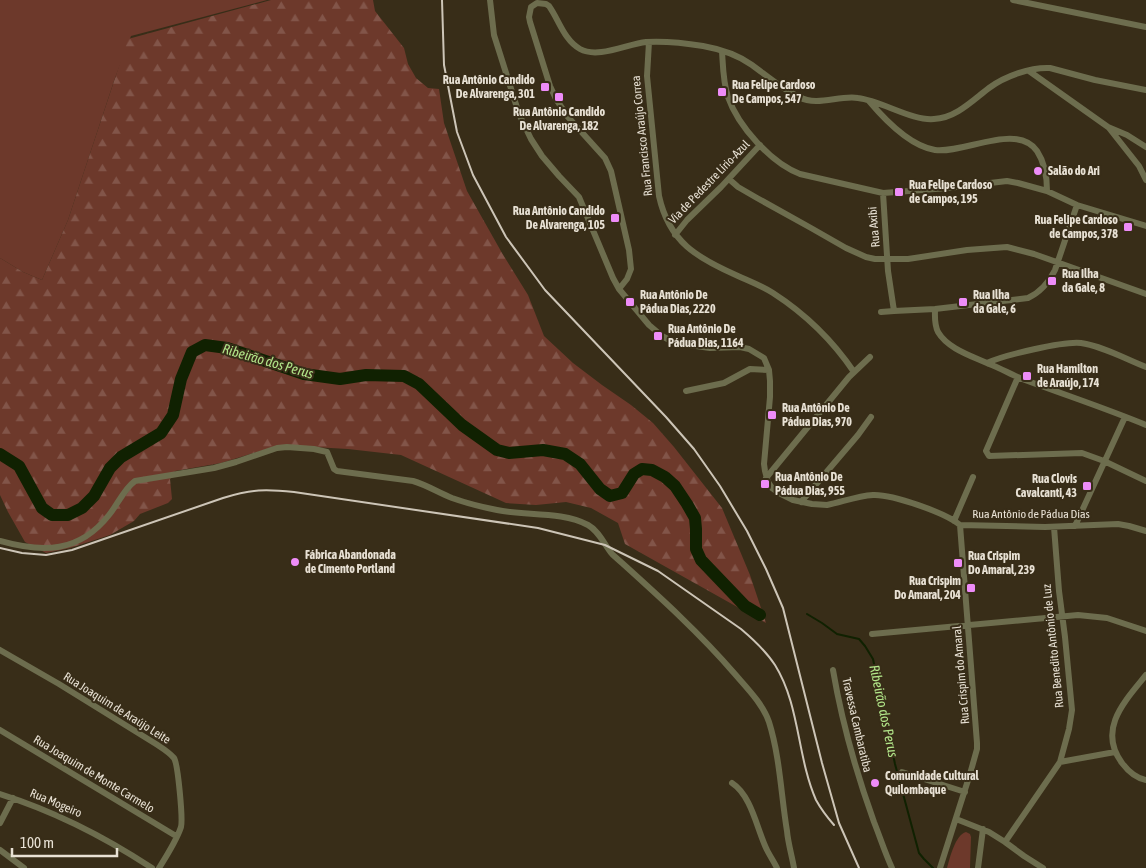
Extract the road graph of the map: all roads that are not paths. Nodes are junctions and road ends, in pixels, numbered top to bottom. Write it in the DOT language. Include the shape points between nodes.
graph roads {
  1 [pos="490,0"];
  2 [pos="1013,0"];
  3 [pos="1146,27"];
  4 [pos="649,42"];
  5 [pos="722,51"];
  6 [pos="1029,71"];
  7 [pos="1146,90"];
  8 [pos="868,100"];
  9 [pos="1108,127"];
  10 [pos="760,146"];
  11 [pos="1146,147"];
  12 [pos="729,179"];
  13 [pos="1146,180"];
  14 [pos="1047,191"];
  15 [pos="883,193"];
  16 [pos="1077,205"];
  17 [pos="1146,226"];
  18 [pos="675,235"];
  19 [pos="888,259"];
  20 [pos="1059,262"];
  21 [pos="619,289"];
  22 [pos="1146,294"];
  23 [pos="935,309"];
  24 [pos="894,311"];
  25 [pos="882,312"];
  26 [pos="870,357"];
  27 [pos="988,363"];
  28 [pos="1146,367"];
  29 [pos="769,370"];
  30 [pos="854,372"];
  31 [pos="1018,377"];
  32 [pos="686,391"];
  33 [pos="1125,417"];
  34 [pos="871,418"];
  35 [pos="1146,425"];
  36 [pos="1104,461"];
  37 [pos="974,477"];
  38 [pos="766,478"];
  39 [pos="1146,481"];
  40 [pos="801,502"];
  41 [pos="954,520"];
  42 [pos="960,525"];
  43 [pos="1054,526"];
  44 [pos="1075,526"];
  45 [pos="1145,529"];
  46 [pos="0,541"];
  47 [pos="1062,616"];
  48 [pos="968,625"];
  49 [pos="1146,631"];
  50 [pos="872,634"];
  51 [pos="0,650"];
  52 [pos="833,670"];
  53 [pos="1146,675"];
  54 [pos="0,730"];
  55 [pos="1115,752"];
  56 [pos="1060,762"];
  57 [pos="902,772"];
  58 [pos="1146,780"];
  59 [pos="732,783"];
  60 [pos="964,792"];
  61 [pos="0,794"];
  62 [pos="13,798"];
  63 [pos="956,819"];
  64 [pos="0,823"];
  65 [pos="983,829"];
  66 [pos="176,836"];
  67 [pos="1005,842"];
  68 [pos="0,850"];
  69 [pos="24,868"];
  70 [pos="152,868"];
  71 [pos="159,868"];
  72 [pos="777,868"];
  73 [pos="794,868"];
  74 [pos="892,868"];
  75 [pos="940,868"];
  76 [pos="978,868"];
  77 [pos="1043,868"];
  1 -- 21 [label="street" via="494,35 521,120 547,163 579,197"];
  2 -- 3 [label="street"];
  4 -- 5 [label="street" via="681,43"];
  4 -- 18 [label="street, Rua Francisco Araújo Correa" via="647,76 659,196 662,212"];
  4 -- 21 [label="street" via="598,52 580,50 566,37 549,6 537,3 530,7 530,22 556,99 605,158 611,171 631,268 628,279"];
  5 -- 8 [label="street" via="746,61 800,98 814,101"];
  5 -- 10 [label="street" via="729,98 740,120"];
  6 -- 7 [label="street" via="1050,68"];
  6 -- 8 [label="street" via="1000,81 964,108 935,119 924,119"];
  6 -- 9 [label="street"];
  8 -- 14 [label="street" via="892,126 912,141 935,150 993,140 1025,141 1042,157"];
  9 -- 11 [label="street"];
  9 -- 13 [label="street"];
  10 -- 12 [label="street, Via de Pedestre Lírio-Azul"];
  10 -- 15 [label="street" via="784,166 800,174"];
  12 -- 18 [label="street, Via de Pedestre Lírio-Azul"];
  12 -- 19 [label="street" via="846,248 866,257"];
  14 -- 15 [label="street" via="1006,181"];
  14 -- 16 [label="street"];
  15 -- 19 [label="street, Rua Axibi"];
  16 -- 17 [label="street"];
  16 -- 20 [label="street"];
  18 -- 30 [label="street, Rua Francisco Araújo Correa" via="703,258 772,292 797,310"];
  19 -- 20 [label="street" via="1007,247"];
  19 -- 24 [label="street, Rua Axibi"];
  20 -- 22 [label="street"];
  20 -- 23 [label="street" via="1043,288 1028,298"];
  21 -- 29 [label="street" via="649,325 673,342 710,348 749,349 764,358"];
  23 -- 24 [label="street"];
  23 -- 27 [label="street" via="935,326 939,333 949,343"];
  24 -- 25 [label="street"];
  26 -- 30 [label="street"];
  27 -- 28 [label="street" via="1075,342 1097,347"];
  27 -- 31 [label="street"];
  29 -- 32 [label="street" via="750,369 724,384"];
  29 -- 38 [label="street"];
  30 -- 38 [label="street"];
  31 -- 33 [label="street"];
  31 -- 36 [label="street" via="986,451 989,456 1082,453"];
  33 -- 35 [label="street"];
  33 -- 36 [label="street"];
  34 -- 40 [label="street"];
  36 -- 39 [label="street"];
  36 -- 44 [label="street"];
  37 -- 41 [label="street"];
  38 -- 40 [label="street, Rua Antônio de Pádua Dias" via="779,493"];
  40 -- 41 [label="street, Rua Antônio de Pádua Dias" via="821,506 875,494 885,495"];
  41 -- 42 [label="street, Rua Antônio de Pádua Dias"];
  42 -- 43 [label="street, Rua Antônio de Pádua Dias"];
  42 -- 48 [label="street, Rua Crispim do Amaral"];
  43 -- 44 [label="street, Rua Antônio de Pádua Dias"];
  43 -- 47 [label="street, Rua Benedito Antônio de Luz"];
  44 -- 45 [label="street, Rua Antônio de Pádua Dias" via="1124,525"];
  46 -- 73 [label="street" via="27,547 60,547 78,540 98,526 135,481 214,468 287,447 327,452 337,471 413,481 454,499 498,510 579,521 599,534 612,554 690,625 762,707 769,721 778,765"];
  47 -- 48 [label="street"];
  47 -- 49 [label="street" via="1107,618"];
  47 -- 56 [label="street, Rua Benedito Antônio de Luz" via="1072,710"];
  48 -- 50 [label="street"];
  48 -- 60 [label="street, Rua Crispim do Amaral" via="977,743"];
  51 -- 66 [label="street, Rua Joaquim de Araújo Leite" via="156,744 174,759 181,820"];
  52 -- 74 [label="street, Travessa Cambaratiba" via="852,755"];
  53 -- 55 [label="street" via="1115,718 1112,737"];
  54 -- 66 [label="street, Rua Joaquim de Monte Carmelo"];
  55 -- 56 [label="street"];
  55 -- 58 [label="street" via="1130,773"];
  56 -- 67 [label="street, Rua Benedito Antônio de Luz"];
  57 -- 60 [label="street"];
  59 -- 72 [label="street" via="747,800"];
  60 -- 63 [label="street, Rua Crispim do Amaral"];
  61 -- 62 [label="street, Rua Mogeiro"];
  62 -- 64 [label="street"];
  62 -- 70 [label="street, Rua Mogeiro" via="85,828"];
  63 -- 65 [label="street"];
  63 -- 75 [label="street, Rua Crispim do Amaral"];
  65 -- 67 [label="street"];
  65 -- 76 [label="street"];
  66 -- 71 [label="street, Rua Joaquim de Araújo Leite"];
  67 -- 77 [label="street"];
  68 -- 69 [label="street"];
}
